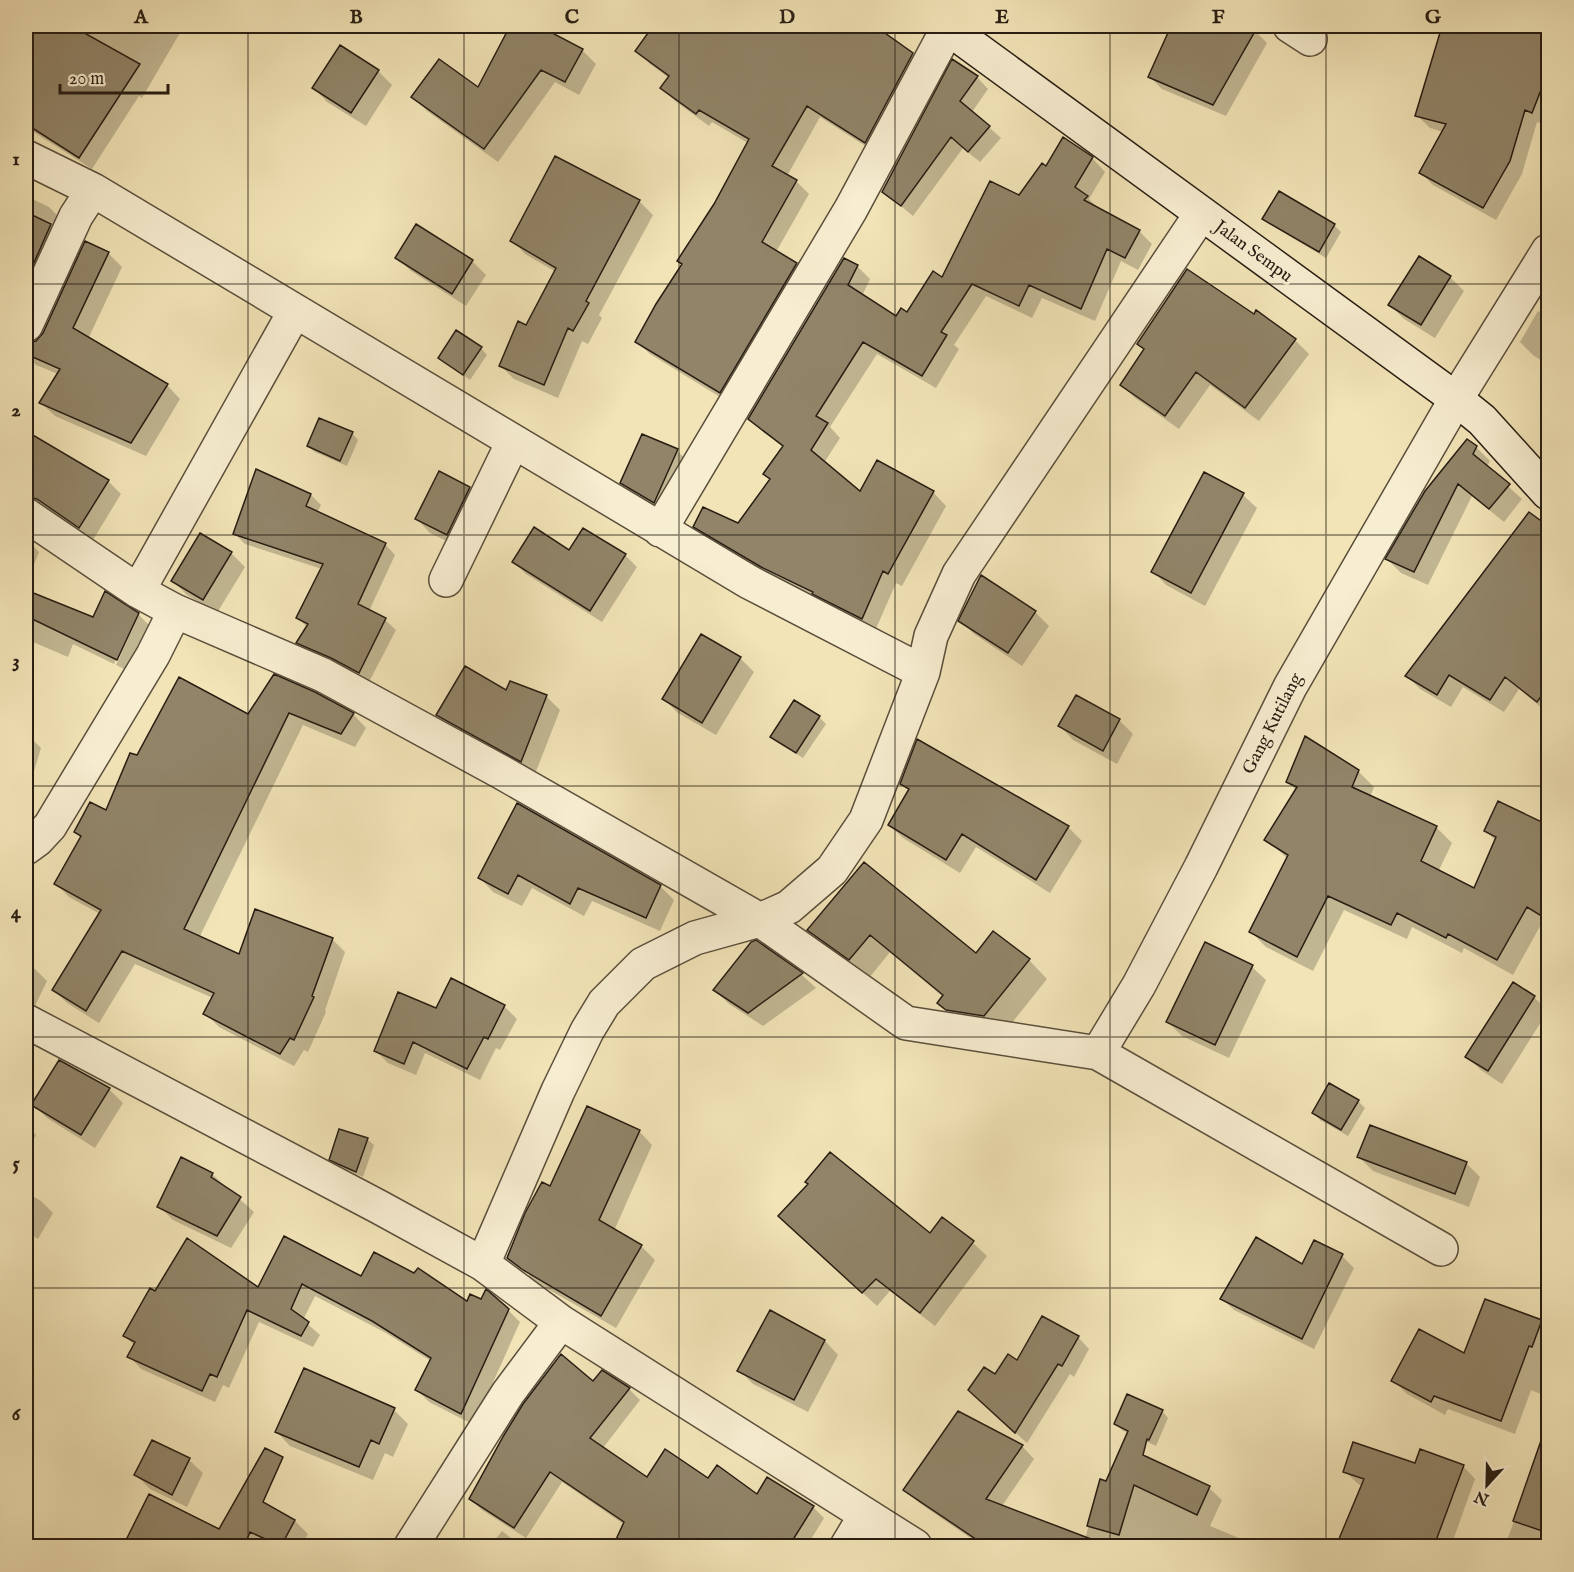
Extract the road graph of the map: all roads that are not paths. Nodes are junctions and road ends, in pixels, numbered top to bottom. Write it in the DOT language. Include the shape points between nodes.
graph roads {
  1 [pos="960,31"];
  2 [pos="26,157"];
  3 [pos="93,190"];
  4 [pos="1201,214"];
  5 [pos="1548,251"];
  6 [pos="295,311"];
  7 [pos="26,325"];
  8 [pos="1456,399"];
  9 [pos="513,442"];
  10 [pos="1548,493"];
  11 [pos="26,515"];
  12 [pos="660,530"];
  13 [pos="446,580"];
  14 [pos="138,591"];
  15 [pos="175,611"];
  16 [pos="923,672"];
  17 [pos="26,848"];
  18 [pos="760,920"];
  19 [pos="26,1021"];
  20 [pos="1098,1053"];
  21 [pos="1441,1249"];
  22 [pos="483,1264"];
  23 [pos="561,1322"];
  24 [pos="865,1516"];
  25 [pos="411,1546"];
  26 [pos="847,1546"];
  27 [pos="915,1546"];
  1 -- 4 [label="street, Jalan Sempu"];
  1 -- 12 [label="street"];
  2 -- 3 [label="street"];
  3 -- 6 [label="street"];
  3 -- 7 [label="street" via="76,216"];
  4 -- 8 [label="street, Jalan Sempu"];
  4 -- 16 [label="street" via="959,574 931,636"];
  5 -- 8 [label="street, Gang Kutilang"];
  6 -- 9 [label="street"];
  6 -- 14 [label="street"];
  8 -- 10 [label="street, Jalan Sempu" via="1482,420"];
  8 -- 20 [label="street, Gang Kutilang" via="1290,687 1201,867"];
  9 -- 12 [label="street"];
  9 -- 13 [label="street"];
  11 -- 14 [label="street"];
  12 -- 16 [label="street" via="748,582"];
  14 -- 15 [label="street"];
  15 -- 17 [label="street" via="153,655 50,826"];
  15 -- 18 [label="street" via="323,675"];
  16 -- 18 [label="street" via="866,820 832,870 789,907"];
  18 -- 20 [label="street" via="906,1023"];
  18 -- 22 [label="street" via="695,938 643,964 604,1003 558,1091"];
  19 -- 22 [label="street"];
  20 -- 21 [label="street"];
  22 -- 23 [label="street"];
  23 -- 24 [label="street"];
  23 -- 25 [label="street" via="507,1393"];
  24 -- 26 [label="street"];
  24 -- 27 [label="street"];
}
